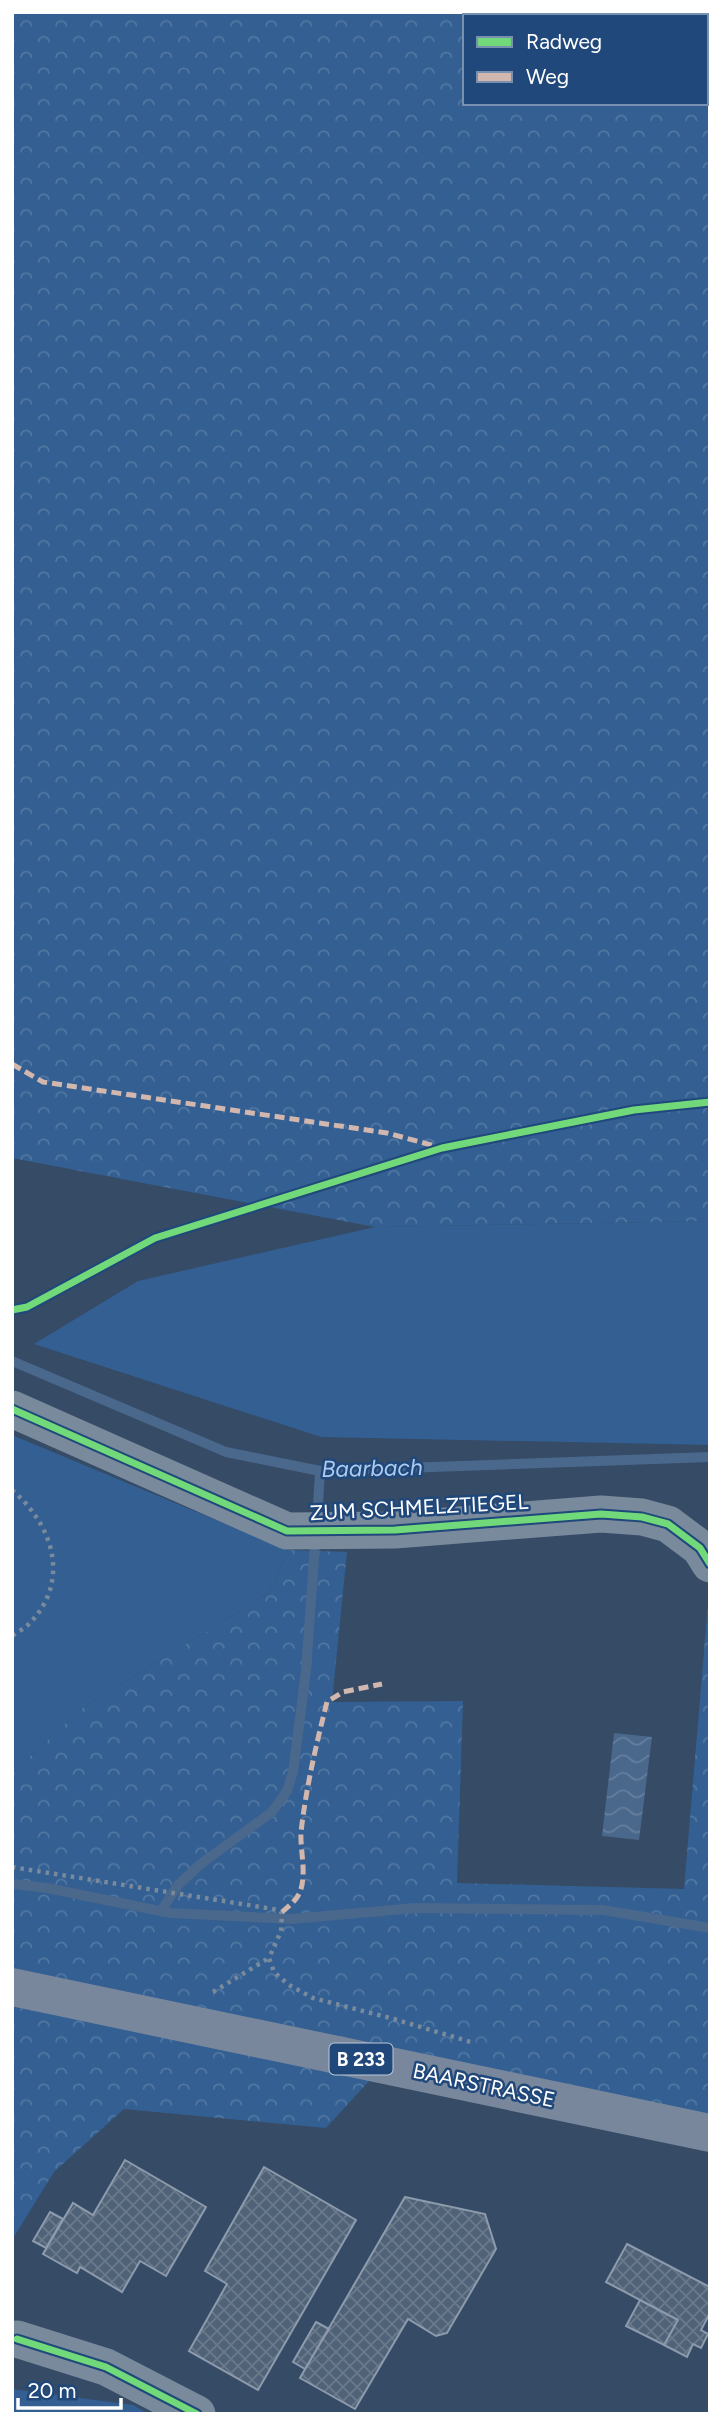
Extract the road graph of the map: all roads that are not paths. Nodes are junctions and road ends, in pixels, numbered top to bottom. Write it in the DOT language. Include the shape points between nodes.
graph roads {
  1 [pos="12,1409"];
  2 [pos="710,1564"];
  3 [pos="12,1987"];
  4 [pos="710,2133"];
  5 [pos="17,2339"];
  6 [pos="197,2414"];
  1 -- 2 [label="street, ZUM SCHMELZTIEGEL" via="287,1531 395,1530 600,1514 642,1517 668,1524 700,1548"];
  3 -- 4 [label="main road, BAARSTRASSE / B 233"];
  5 -- 6 [label="street" via="106,2367"];
}
